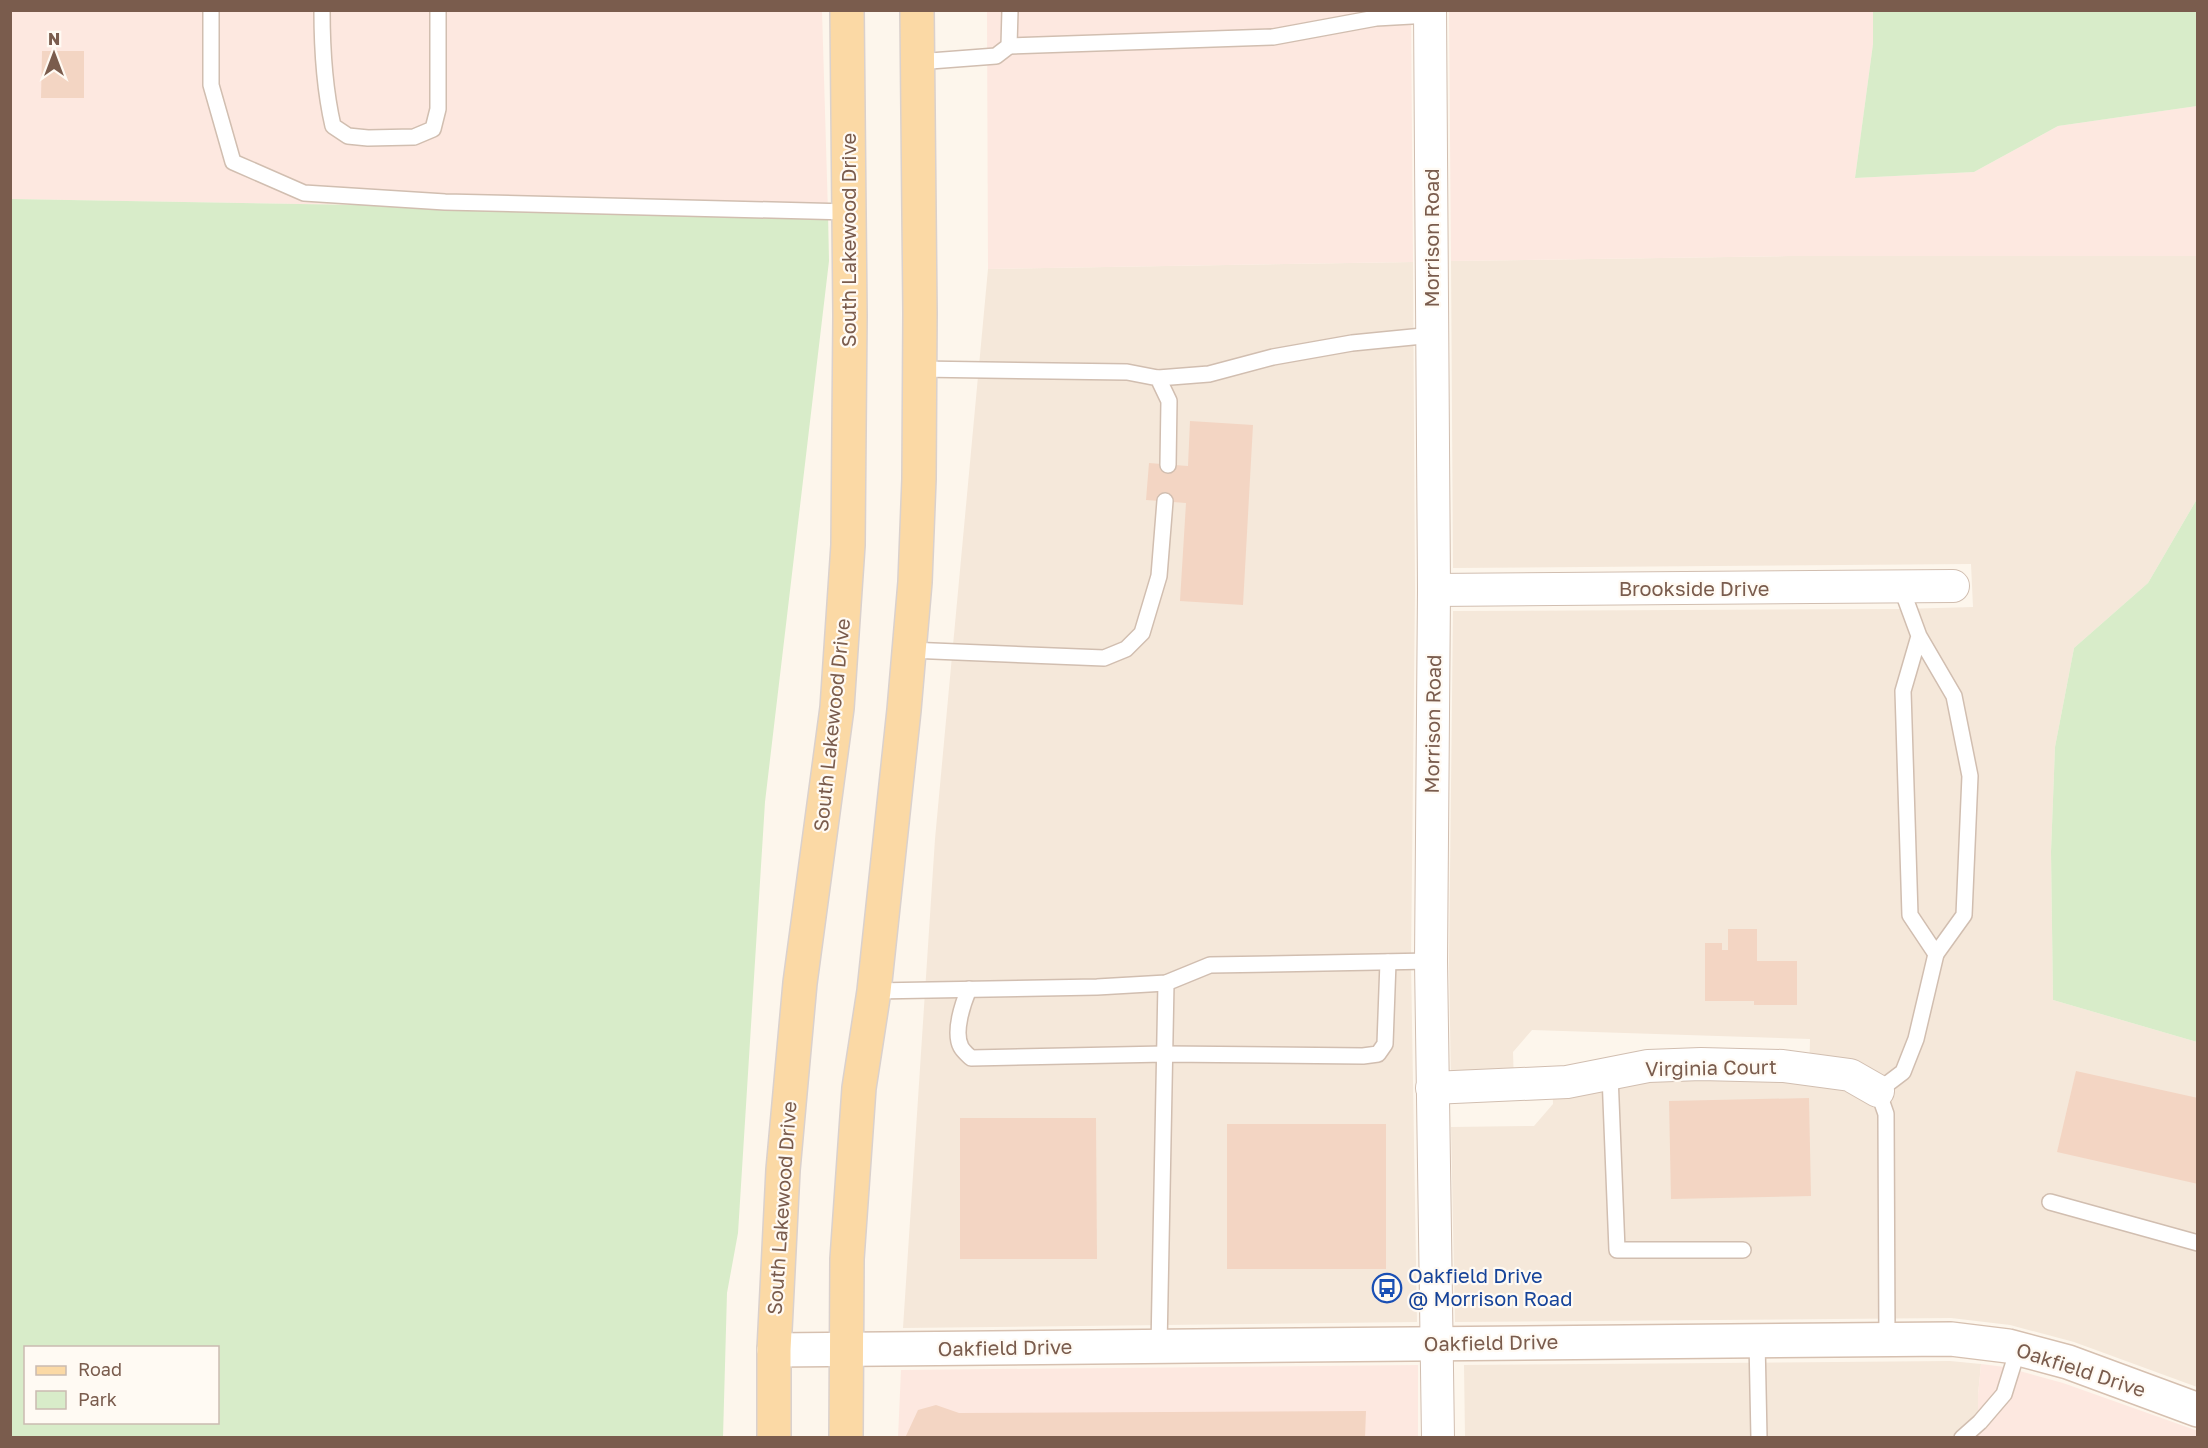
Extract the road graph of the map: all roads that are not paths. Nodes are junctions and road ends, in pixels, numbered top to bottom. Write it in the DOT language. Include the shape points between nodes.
graph roads {
  1 [pos="210,10"];
  2 [pos="322,10"];
  3 [pos="438,10"];
  4 [pos="847,10"];
  5 [pos="916,10"];
  6 [pos="1010,10"];
  7 [pos="1430,13"];
  8 [pos="1009,46"];
  9 [pos="917,62"];
  10 [pos="849,212"];
  11 [pos="1433,335"];
  12 [pos="919,369"];
  13 [pos="1158,378"];
  14 [pos="1168,465"];
  15 [pos="1165,501"];
  16 [pos="1953,586"];
  17 [pos="1902,587"];
  18 [pos="1434,590"];
  19 [pos="1919,636"];
  20 [pos="909,650"];
  21 [pos="1936,954"];
  22 [pos="1431,961"];
  23 [pos="1388,962"];
  24 [pos="1166,983"];
  25 [pos="969,989"];
  26 [pos="874,991"];
  27 [pos="1165,1054"];
  28 [pos="1610,1075"];
  29 [pos="1432,1088"];
  30 [pos="1878,1091"];
  31 [pos="2050,1202"];
  32 [pos="2198,1244"];
  33 [pos="1743,1250"];
  34 [pos="1887,1339"];
  35 [pos="1757,1340"];
  36 [pos="1437,1344"];
  37 [pos="1159,1347"];
  38 [pos="2018,1349"];
  39 [pos="774,1350"];
  40 [pos="846,1350"];
  41 [pos="2198,1410"];
  42 [pos="774,1437"];
  43 [pos="846,1437"];
  44 [pos="1438,1437"];
  45 [pos="1759,1437"];
  46 [pos="1962,1437"];
  1 -- 10 [label="lane" via="211,85 233,162 304,193 445,202"];
  2 -- 3 [label="lane" via="322,56 333,126 348,136 399,138 433,129 438,109"];
  4 -- 10 [label="main road, South Lakewood Drive"];
  5 -- 9 [label="main road"];
  6 -- 8 [label="lane"];
  7 -- 8 [label="lane" via="1376,18 1273,37"];
  7 -- 11 [label="street, Morrison Road"];
  8 -- 9 [label="lane" via="996,56"];
  9 -- 12 [label="main road"];
  10 -- 39 [label="main road, South Lakewood Drive" via="848,545 843,627 837,708 791,1075"];
  11 -- 13 [label="lane" via="1352,343 1273,357 1209,374"];
  11 -- 18 [label="street, Morrison Road"];
  12 -- 13 [label="lane" via="1128,372"];
  12 -- 20 [label="main road" via="915,582"];
  13 -- 14 [label="lane" via="1169,400"];
  15 -- 20 [label="lane" via="1159,576 1142,633 1126,649 1104,658"];
  16 -- 17 [label="street, Brookside Drive"];
  17 -- 18 [label="street, Brookside Drive"];
  17 -- 19 [label="lane"];
  18 -- 22 [label="street, Morrison Road"];
  19 -- 21 [label="lane" via="1903,691 1910,915"];
  19 -- 21 [label="lane" via="1954,696 1970,776 1964,915"];
  20 -- 26 [label="main road"];
  21 -- 30 [label="lane" via="1916,1039 1903,1072"];
  22 -- 23 [label="lane"];
  22 -- 29 [label="street, Morrison Road"];
  23 -- 24 [label="lane" via="1210,965"];
  23 -- 27 [label="lane" via="1385,1044 1378,1054"];
  24 -- 25 [label="lane"];
  24 -- 27 [label="lane"];
  25 -- 26 [label="lane"];
  25 -- 27 [label="lane" via="959,1028 960,1047 971,1058"];
  26 -- 40 [label="main road" via="858,1100 847,1259"];
  27 -- 37 [label="lane"];
  28 -- 29 [label="street, Virginia Court" via="1530,1085"];
  28 -- 30 [label="street, Virginia Court" via="1648,1066 1783,1066 1851,1075"];
  28 -- 33 [label="lane" via="1617,1250"];
  29 -- 36 [label="street, Morrison Road"];
  30 -- 34 [label="lane" via="1886,1114"];
  31 -- 32 [label="lane"];
  34 -- 35 [label="street, Oakfield Drive"];
  34 -- 38 [label="street, Oakfield Drive" via="1951,1339"];
  35 -- 36 [label="street, Oakfield Drive"];
  35 -- 45 [label="lane"];
  36 -- 37 [label="street, Oakfield Drive"];
  36 -- 44 [label="street, Morrison Road"];
  37 -- 40 [label="street, Oakfield Drive"];
  38 -- 41 [label="street, Oakfield Drive" via="2068,1362"];
  38 -- 46 [label="lane" via="2004,1394"];
  39 -- 40 [label="street, Oakfield Drive"];
  39 -- 42 [label="main road, South Lakewood Drive"];
  40 -- 43 [label="main road"];
}
